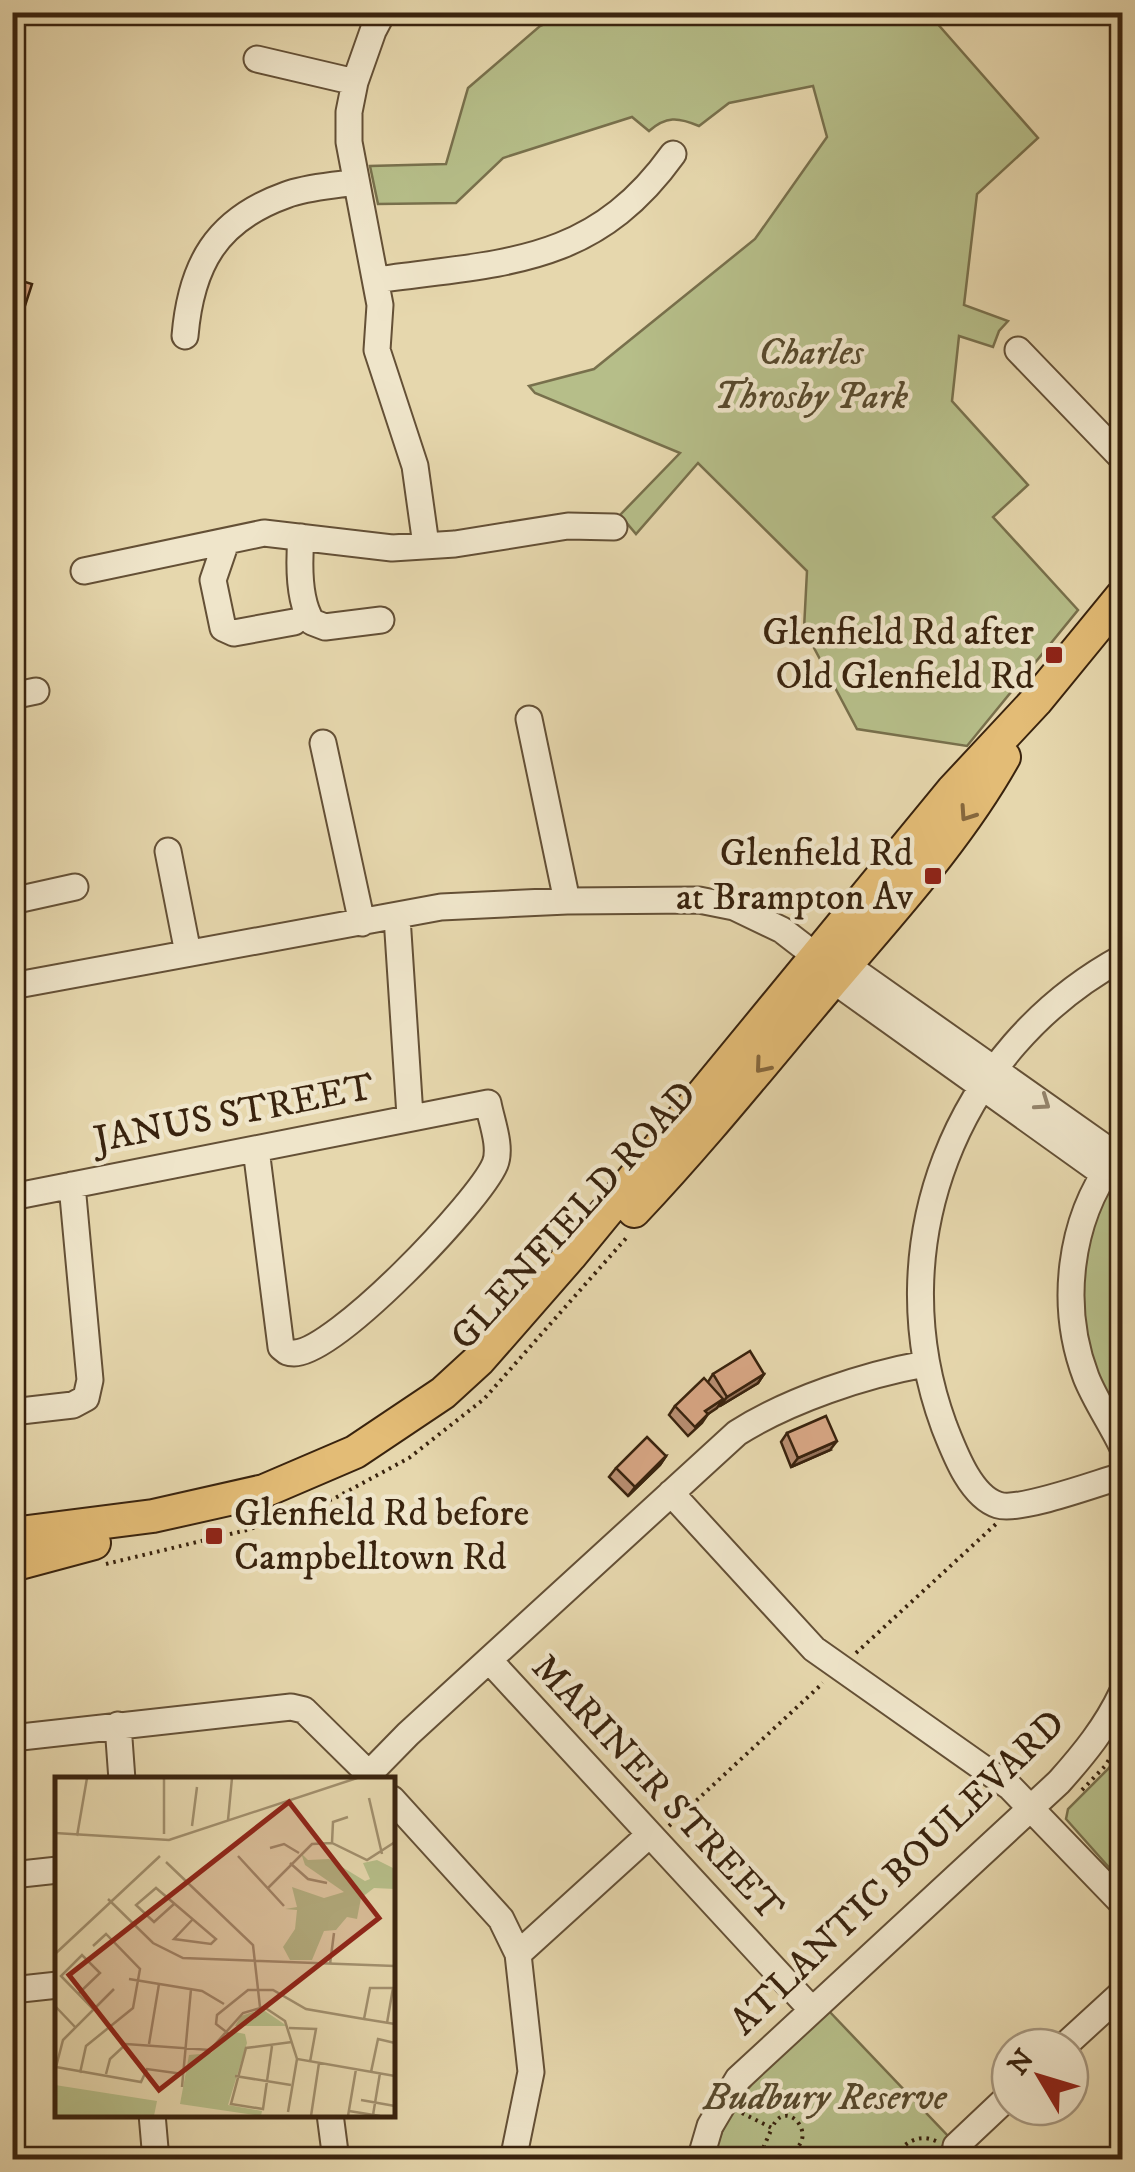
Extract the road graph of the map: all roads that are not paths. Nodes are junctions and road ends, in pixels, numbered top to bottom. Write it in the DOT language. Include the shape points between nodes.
graph roads {
  1 [pos="383,12"];
  2 [pos="257,59"];
  3 [pos="355,82"];
  4 [pos="673,154"];
  5 [pos="354,182"];
  6 [pos="376,280"];
  7 [pos="185,336"];
  8 [pos="1018,350"];
  9 [pos="1122,458"];
  10 [pos="614,527"];
  11 [pos="301,537"];
  12 [pos="226,542"];
  13 [pos="426,545"];
  14 [pos="84,571"];
  15 [pos="1122,596"];
  16 [pos="382,620"];
  17 [pos="294,622"];
  18 [pos="529,719"];
  19 [pos="322,743"];
  20 [pos="168,850"];
  21 [pos="75,888"];
  22 [pos="12,900"];
  23 [pos="567,901"];
  24 [pos="397,917"];
  25 [pos="362,923"];
  26 [pos="188,954"];
  27 [pos="1122,958"];
  28 [pos="832,967"];
  29 [pos="12,986"];
  30 [pos="988,1078"];
  31 [pos="410,1116"];
  32 [pos="256,1149"];
  33 [pos="1114,1159"];
  34 [pos="72,1185"];
  35 [pos="12,1197"];
  36 [pos="925,1364"];
  37 [pos="12,1412"];
  38 [pos="1122,1446"];
  39 [pos="1122,1476"];
  40 [pos="671,1493"];
  41 [pos="12,1534"];
  42 [pos="94,1543"];
  43 [pos="12,1554"];
  44 [pos="12,1565"];
  45 [pos="489,1660"];
  46 [pos="1122,1693"];
  47 [pos="118,1726"];
  48 [pos="12,1738"];
  49 [pos="122,1777"];
  50 [pos="369,1777"];
  51 [pos="395,1802"];
  52 [pos="1030,1808"];
  53 [pos="649,1835"];
  54 [pos="1122,1903"];
  55 [pos="518,1954"];
  56 [pos="55,1985"];
  57 [pos="12,1990"];
  58 [pos="1122,1993"];
  59 [pos="812,2010"];
  60 [pos="1085,2027"];
  61 [pos="990,2113"];
  62 [pos="152,2117"];
  63 [pos="330,2117"];
  64 [pos="954,2156"];
  65 [pos="156,2160"];
  66 [pos="336,2160"];
  67 [pos="513,2160"];
  68 [pos="700,2160"];
  1 -- 3 [label="street"];
  2 -- 3 [label="street"];
  3 -- 5 [label="street" via="349,127"];
  4 -- 6 [label="street" via="632,203 558,249"];
  5 -- 6 [label="street"];
  5 -- 7 [label="street" via="288,194 231,226 194,276"];
  6 -- 13 [label="street" via="377,350 414,466"];
  8 -- 9 [label="street"];
  10 -- 13 [label="street" via="568,526"];
  11 -- 12 [label="street" via="264,533"];
  11 -- 13 [label="street" via="392,548"];
  11 -- 16 [label="street" via="312,622 325,627"];
  12 -- 14 [label="street"];
  12 -- 17 [label="street" via="213,580 223,628 234,633"];
  15 -- 28 [label="main road, GLENFIELD ROAD" via="1036,700 962,824"];
  18 -- 23 [label="street"];
  19 -- 25 [label="street"];
  20 -- 26 [label="street"];
  21 -- 22 [label="street"];
  23 -- 24 [label="street" via="441,907"];
  23 -- 28 [label="street" via="699,900 734,908 782,930"];
  24 -- 25 [label="street"];
  24 -- 31 [label="street"];
  25 -- 26 [label="street"];
  26 -- 29 [label="street"];
  27 -- 30 [label="street" via="1070,991"];
  28 -- 30 [label="street"];
  28 -- 41 [label="main road, GLENFIELD ROAD" via="478,1360 396,1428 264,1491 153,1516"];
  28 -- 42 [label="main road, GLENFIELD ROAD, one-way" via="685,1157 515,1348 451,1409 394,1450 314,1493 244,1516"];
  30 -- 33 [label="street"];
  30 -- 36 [label="street" via="950,1146 930,1211 921,1304"];
  31 -- 32 [label="street, JANUS STREET"];
  31 -- 32 [label="street, JANUS STREET" via="488,1103 496,1163 407,1271 336,1334 299,1354 281,1347"];
  32 -- 34 [label="street, JANUS STREET"];
  33 -- 38 [label="street" via="1094,1190 1077,1239 1072,1314 1086,1378"];
  34 -- 35 [label="street, JANUS STREET"];
  34 -- 37 [label="street" via="90,1380 86,1398"];
  36 -- 39 [label="street" via="958,1458 994,1504 1023,1505"];
  36 -- 40 [label="street" via="756,1421"];
  40 -- 45 [label="street"];
  40 -- 52 [label="street" via="814,1649 1010,1787"];
  42 -- 43 [label="main road, GLENFIELD ROAD"];
  42 -- 44 [label="main road"];
  45 -- 50 [label="street"];
  45 -- 53 [label="street, MARINER STREET"];
  46 -- 52 [label="street, ATLANTIC BOULEVARD" via="1088,1749"];
  47 -- 48 [label="street"];
  47 -- 49 [label="street"];
  47 -- 50 [label="street" via="291,1707 304,1710"];
  51 -- 55 [label="street" via="501,1919"];
  52 -- 54 [label="street"];
  52 -- 59 [label="street, ATLANTIC BOULEVARD"];
  53 -- 55 [label="street"];
  53 -- 59 [label="street, MARINER STREET"];
  55 -- 67 [label="street" via="531,2072"];
  56 -- 57 [label="street"];
  58 -- 60 [label="street"];
  59 -- 68 [label="street, ATLANTIC BOULEVARD" via="738,2079 710,2126"];
  61 -- 64 [label="street" via="964,2136"];
  62 -- 65 [label="street"];
  63 -- 66 [label="street"];
}
